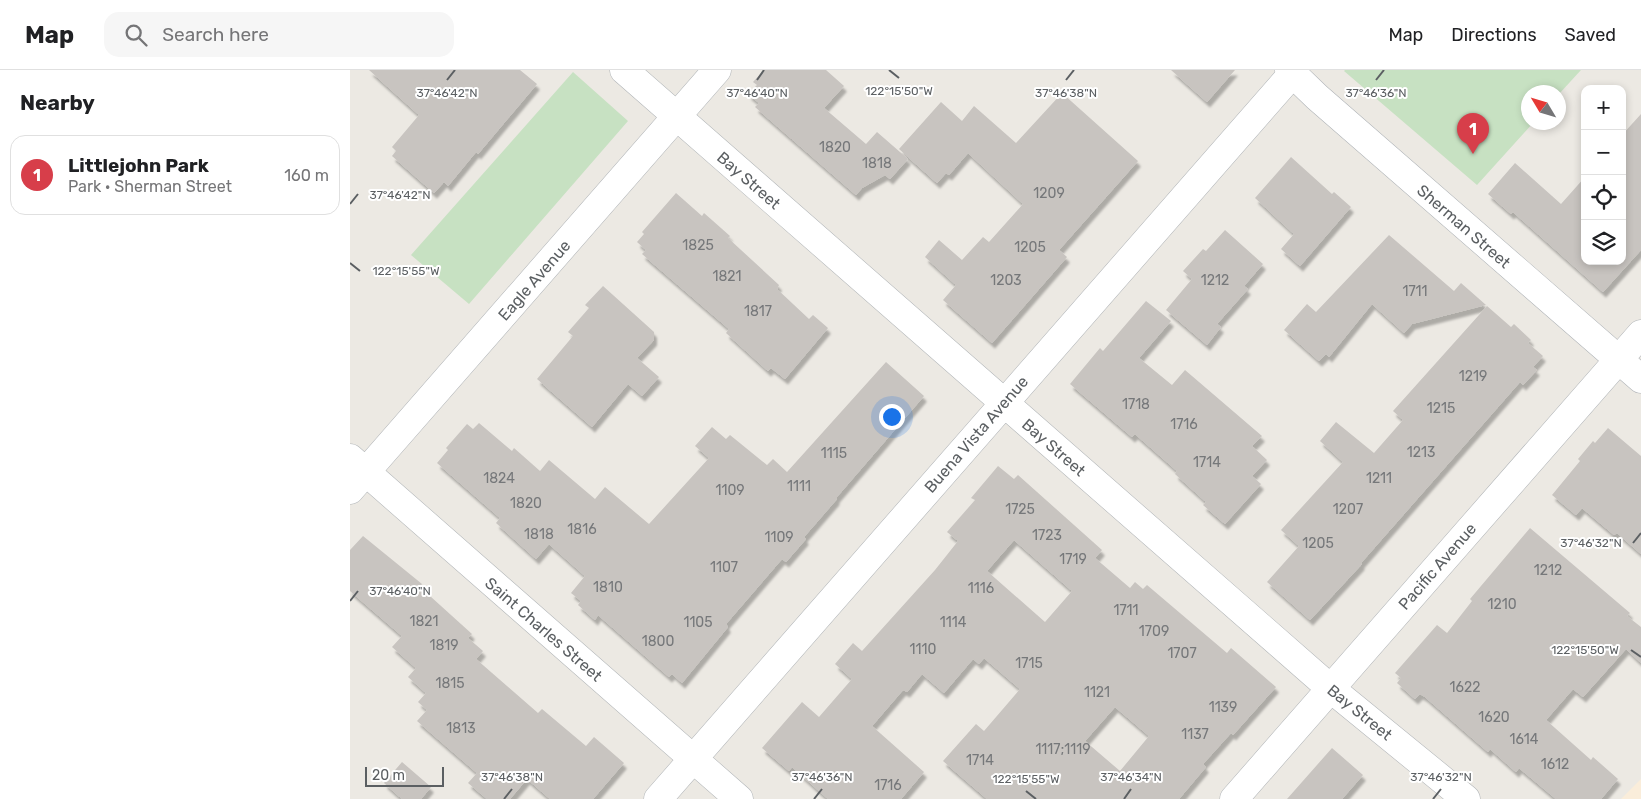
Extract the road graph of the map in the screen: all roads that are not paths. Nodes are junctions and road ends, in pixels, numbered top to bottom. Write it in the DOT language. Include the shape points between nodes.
graph roads {
  1 [pos="624,70"];
  2 [pos="717,70"];
  3 [pos="1293,71"];
  4 [pos="676,116"];
  5 [pos="1641,334"];
  6 [pos="1618,360"];
  7 [pos="1641,379"];
  8 [pos="1004,403"];
  9 [pos="355,473"];
  10 [pos="1330,688"];
  11 [pos="692,759"];
  12 [pos="658,799"];
  13 [pos="739,799"];
  14 [pos="1234,799"];
  15 [pos="1466,799"];
  1 -- 4 [label="street, Bay Street"];
  2 -- 4 [label="street, Eagle Avenue"];
  3 -- 6 [label="street, Sherman Street" via="1317,98"];
  3 -- 8 [label="street, Buena Vista Avenue"];
  4 -- 8 [label="street, Bay Street"];
  4 -- 9 [label="street, Eagle Avenue"];
  5 -- 6 [label="street, Pacific Avenue"];
  6 -- 7 [label="street, Sherman Street"];
  6 -- 10 [label="street, Pacific Avenue"];
  8 -- 10 [label="street, Bay Street"];
  8 -- 11 [label="street, Buena Vista Avenue"];
  9 -- 11 [label="street, Saint Charles Street"];
  10 -- 14 [label="street, Pacific Avenue"];
  10 -- 15 [label="street, Bay Street"];
  11 -- 12 [label="street, Buena Vista Avenue"];
  11 -- 13 [label="street, Saint Charles Street"];
}
